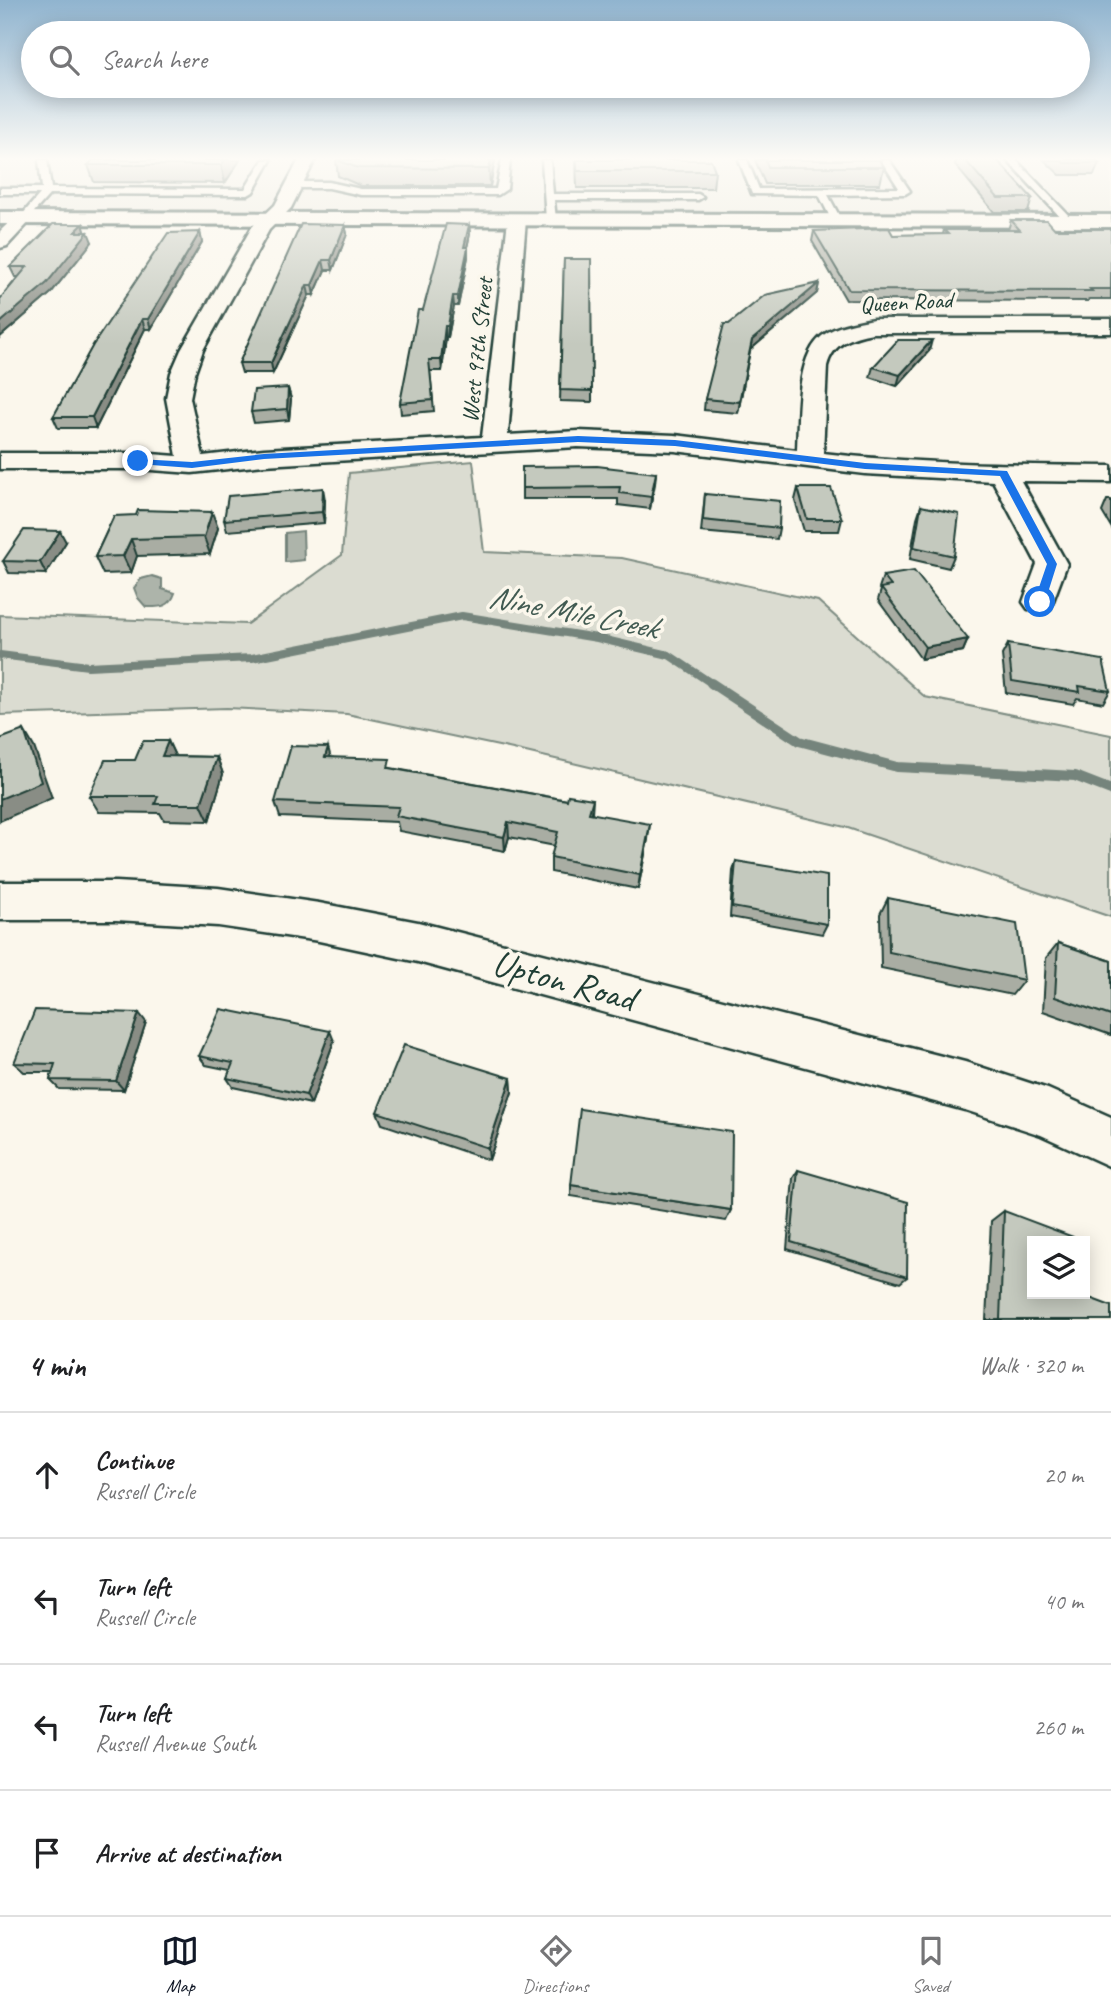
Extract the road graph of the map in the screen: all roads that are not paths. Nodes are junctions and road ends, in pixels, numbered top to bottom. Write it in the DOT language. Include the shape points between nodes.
graph roads {
  1 [pos="20,222"];
  2 [pos="268,222"];
  3 [pos="517,222"];
  4 [pos="0,242"];
  5 [pos="1111,326"];
  6 [pos="494,442"];
  7 [pos="809,460"];
  8 [pos="0,461"];
  9 [pos="192,465"];
  10 [pos="1003,473"];
  11 [pos="1111,474"];
  12 [pos="1040,602"];
  13 [pos="0,901"];
  14 [pos="1111,1142"];
  1 -- 4 [label="street"];
  2 -- 9 [label="street" via="183,373 178,398"];
  3 -- 6 [label="street, West 97th Street"];
  5 -- 7 [label="street, Queen Road" via="900,325 849,331 819,352"];
  6 -- 7 [label="street" via="629,440"];
  6 -- 9 [label="street"];
  7 -- 10 [label="street"];
  8 -- 9 [label="street"];
  10 -- 11 [label="street"];
  10 -- 12 [label="street" via="1052,564"];
  13 -- 14 [label="street, Upton Road" via="218,907 418,942 965,1086 1048,1113"];
}
